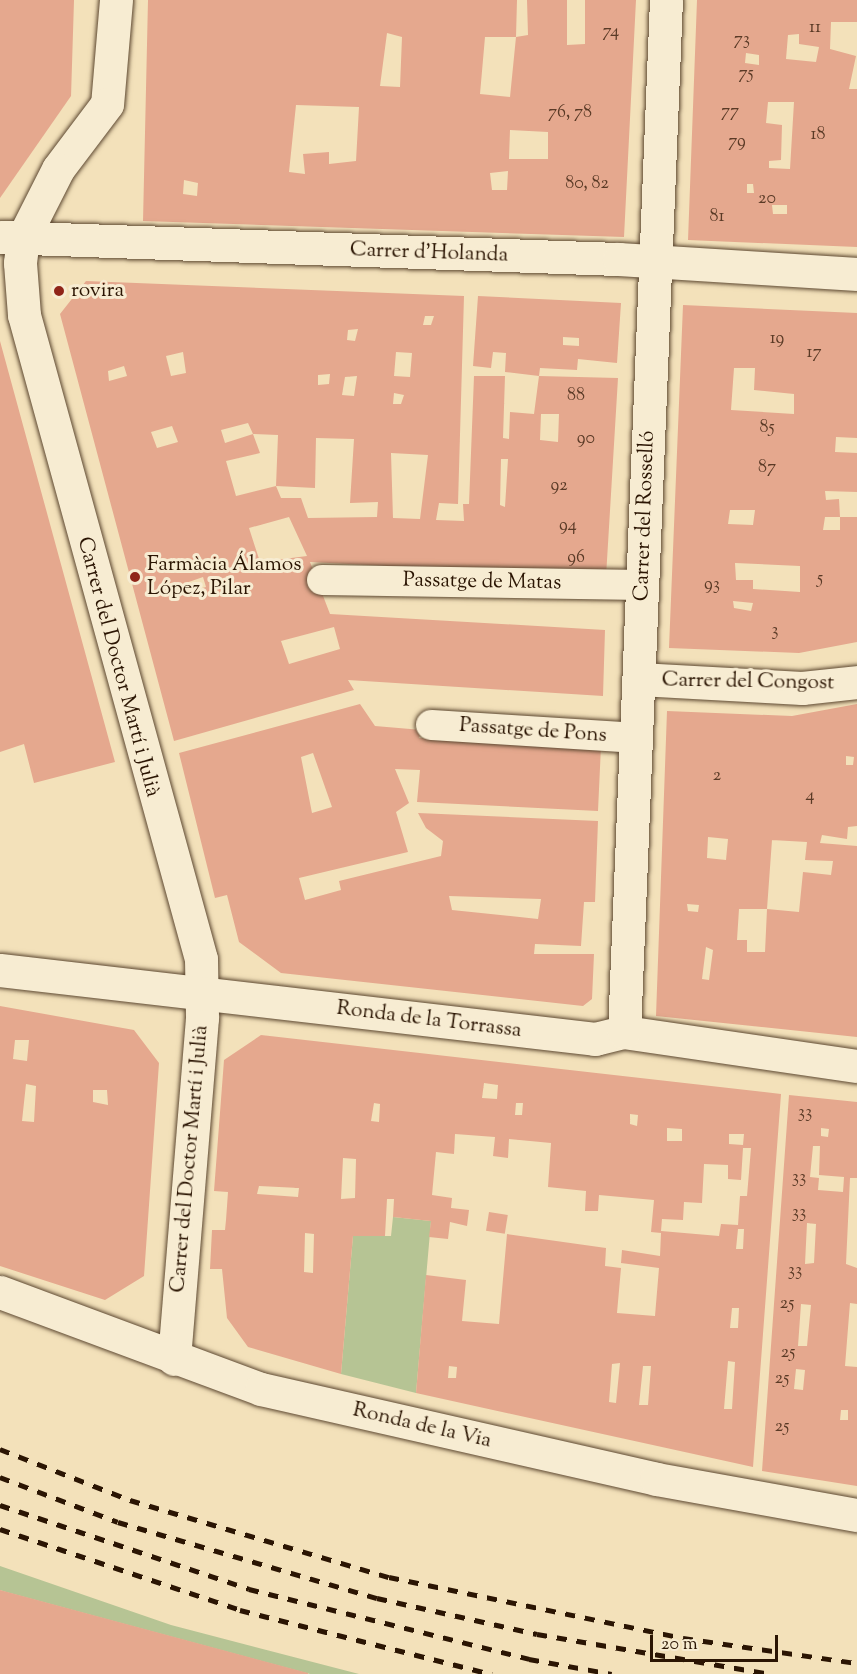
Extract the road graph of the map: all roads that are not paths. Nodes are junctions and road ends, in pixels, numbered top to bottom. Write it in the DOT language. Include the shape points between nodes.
graph roads {
  1 [pos="116,0"];
  2 [pos="666,0"];
  3 [pos="12,238"];
  4 [pos="656,261"];
  5 [pos="857,274"];
  6 [pos="322,580"];
  7 [pos="642,585"];
  8 [pos="639,679"];
  9 [pos="857,682"];
  10 [pos="431,724"];
  11 [pos="635,738"];
  12 [pos="0,970"];
  13 [pos="204,994"];
  14 [pos="624,1032"];
  15 [pos="857,1066"];
  16 [pos="0,1292"];
  17 [pos="174,1359"];
  18 [pos="857,1515"];
  1 -- 3 [label="street, Carrer del Doctor Martí i Julià" via="107,104"];
  2 -- 4 [label="street, Carrer del Rosselló"];
  3 -- 4 [label="street, Carrer d'Holanda"];
  3 -- 13 [label="street, Carrer del Doctor Martí i Julià" via="24,315 201,959"];
  4 -- 5 [label="street, Carrer d'Holanda"];
  4 -- 7 [label="street, Carrer del Rosselló"];
  6 -- 7 [label="street, Passatge de Matas"];
  7 -- 8 [label="street, Carrer del Rosselló"];
  8 -- 9 [label="street, Carrer del Congost" via="802,688"];
  8 -- 11 [label="street, Carrer del Rosselló"];
  10 -- 11 [label="street, Passatge de Pons"];
  11 -- 14 [label="street, Carrer del Rosselló"];
  12 -- 13 [label="street, Ronda de la Torrassa"];
  13 -- 14 [label="street, Ronda de la Torrassa" via="595,1039"];
  13 -- 17 [label="street, Carrer del Doctor Martí i Julià"];
  14 -- 15 [label="street, Ronda de la Torrassa"];
  16 -- 17 [label="street, Ronda de la Via"];
  17 -- 18 [label="street, Ronda de la Via" via="272,1392 656,1479"];
}
